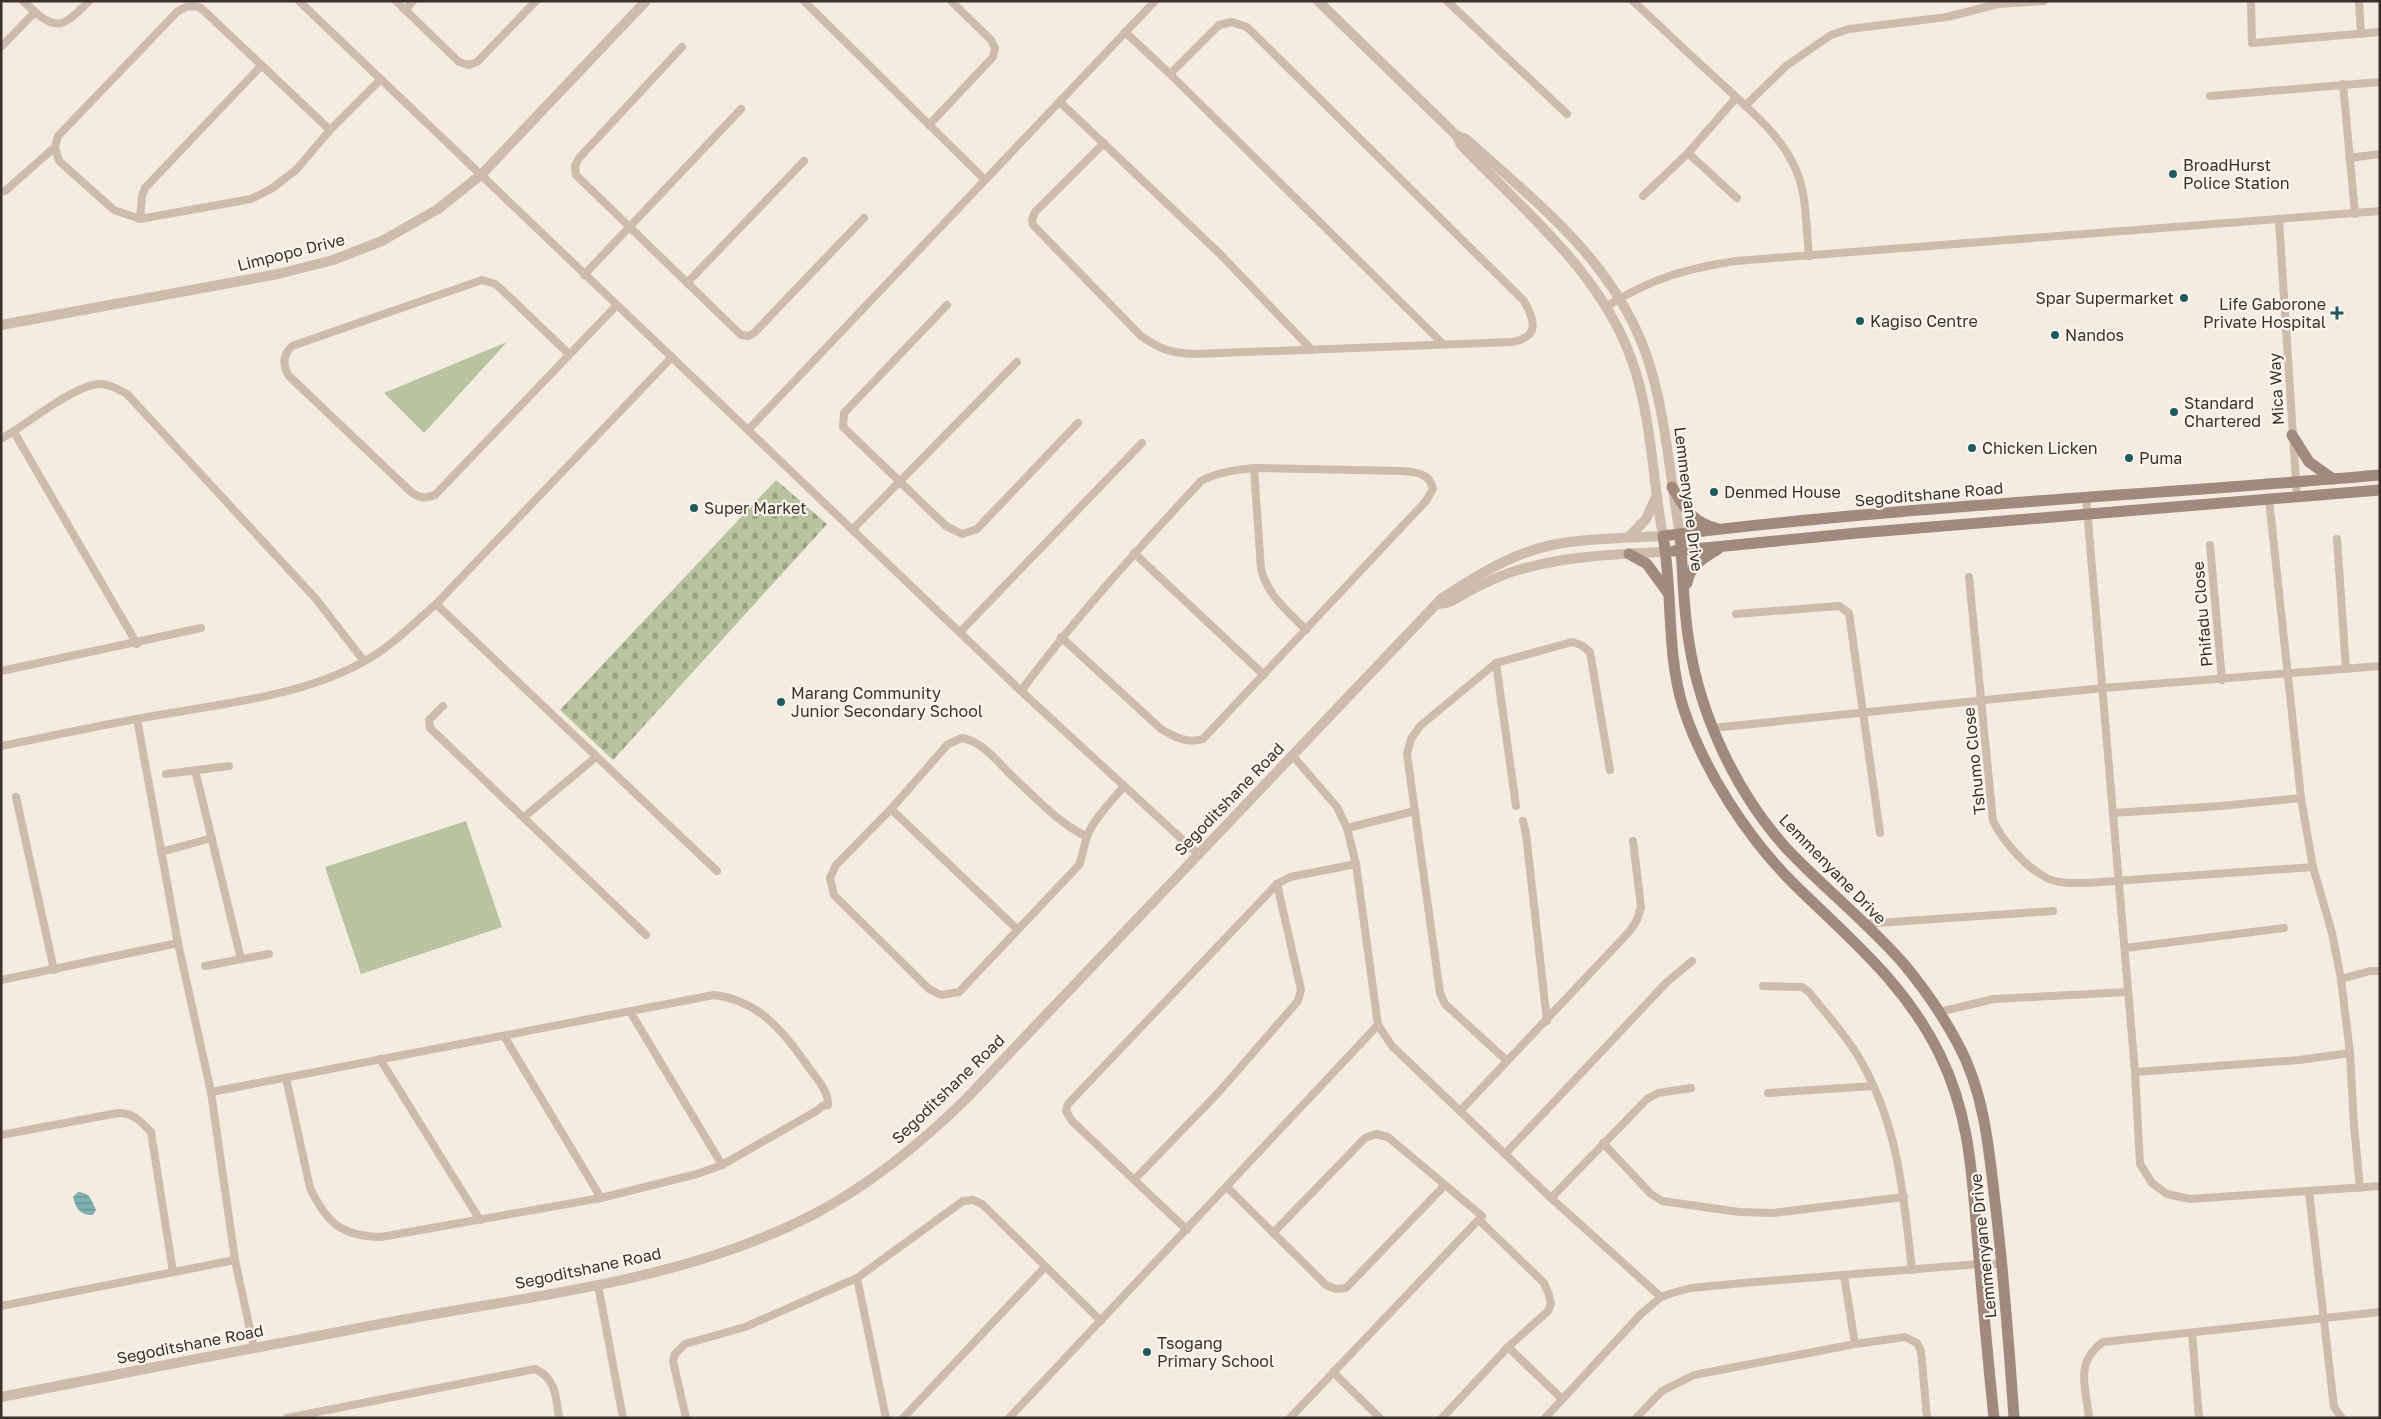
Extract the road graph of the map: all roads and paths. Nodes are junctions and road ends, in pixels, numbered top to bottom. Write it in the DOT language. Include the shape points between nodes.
graph roads {
  1 [pos="23,1"];
  2 [pos="89,1"];
  3 [pos="396,1"];
  4 [pos="413,1"];
  5 [pos="536,1"];
  6 [pos="646,1"];
  7 [pos="804,1"];
  8 [pos="951,1"];
  9 [pos="1155,1"];
  10 [pos="1318,1"];
  11 [pos="1447,1"];
  12 [pos="1633,1"];
  13 [pos="2044,1"];
  14 [pos="2251,1"];
  15 [pos="2359,1"];
  16 [pos="302,2"];
  17 [pos="1998,2"];
  18 [pos="405,10"];
  19 [pos="34,12"];
  20 [pos="1125,32"];
  21 [pos="2380,32"];
  22 [pos="2361,34"];
  23 [pos="682,46"];
  24 [pos="1,47"];
  25 [pos="261,66"];
  26 [pos="1170,74"];
  27 [pos="381,79"];
  28 [pos="2380,82"];
  29 [pos="2343,84"];
  30 [pos="2210,96"];
  31 [pos="1736,98"];
  32 [pos="1060,103"];
  33 [pos="1745,106"];
  34 [pos="741,109"];
  35 [pos="1567,114"];
  36 [pos="929,125"];
  37 [pos="330,130"];
  38 [pos="1457,136"];
  39 [pos="1104,143"];
  40 [pos="55,147"];
  41 [pos="1688,153"];
  42 [pos="2380,154"];
  43 [pos="2349,158"];
  44 [pos="804,161"];
  45 [pos="482,174"];
  46 [pos="985,180"];
  47 [pos="5,191"];
  48 [pos="1643,196"];
  49 [pos="1737,198"];
  50 [pos="2380,212"];
  51 [pos="2355,214"];
  52 [pos="864,218"];
  53 [pos="140,219"];
  54 [pos="2278,220"];
  55 [pos="629,227"];
  56 [pos="1809,256"];
  57 [pos="584,275"];
  58 [pos="687,283"];
  59 [pos="1621,297"];
  60 [pos="616,306"];
  61 [pos="947,306"];
  62 [pos="1607,306"];
  63 [pos="1,325"];
  64 [pos="1443,344"];
  65 [pos="1312,350"];
  66 [pos="569,354"];
  67 [pos="672,357"];
  68 [pos="1017,362"];
  69 [pos="1078,423"];
  70 [pos="748,430"];
  71 [pos="14,432"];
  72 [pos="2292,435"];
  73 [pos="1,439"];
  74 [pos="1142,443"];
  75 [pos="1254,468"];
  76 [pos="2380,475"];
  77 [pos="2333,479"];
  78 [pos="899,482"];
  79 [pos="2295,482"];
  80 [pos="1672,487"];
  81 [pos="2380,490"];
  82 [pos="1656,496"];
  83 [pos="2086,497"];
  84 [pos="2297,497"];
  85 [pos="2269,499"];
  86 [pos="2088,514"];
  87 [pos="853,529"];
  88 [pos="1720,530"];
  89 [pos="1680,534"];
  90 [pos="1663,536"];
  91 [pos="1629,538"];
  92 [pos="2337,539"];
  93 [pos="2210,545"];
  94 [pos="1722,546"];
  95 [pos="1681,551"];
  96 [pos="1665,552"];
  97 [pos="1134,553"];
  98 [pos="1629,554"];
  99 [pos="1969,577"];
  100 [pos="1685,593"];
  101 [pos="1670,594"];
  102 [pos="436,604"];
  103 [pos="1438,604"];
  104 [pos="1736,614"];
  105 [pos="202,628"];
  106 [pos="1306,630"];
  107 [pos="960,632"];
  108 [pos="1061,637"];
  109 [pos="137,644"];
  110 [pos="364,662"];
  111 [pos="1496,664"];
  112 [pos="2380,666"];
  113 [pos="2346,669"];
  114 [pos="1,671"];
  115 [pos="2286,674"];
  116 [pos="1264,675"];
  117 [pos="2222,680"];
  118 [pos="2103,688"];
  119 [pos="1021,691"];
  120 [pos="1982,701"];
  121 [pos="442,706"];
  122 [pos="1864,711"];
  123 [pos="137,718"];
  124 [pos="1713,728"];
  125 [pos="1,746"];
  126 [pos="1292,755"];
  127 [pos="596,756"];
  128 [pos="229,766"];
  129 [pos="195,770"];
  130 [pos="1610,770"];
  131 [pos="166,774"];
  132 [pos="1124,786"];
  133 [pos="16,797"];
  134 [pos="2301,798"];
  135 [pos="1516,806"];
  136 [pos="891,809"];
  137 [pos="1415,811"];
  138 [pos="2113,813"];
  139 [pos="524,817"];
  140 [pos="1523,821"];
  141 [pos="1347,828"];
  142 [pos="1880,833"];
  143 [pos="1086,837"];
  144 [pos="212,838"];
  145 [pos="1633,841"];
  146 [pos="161,852"];
  147 [pos="1198,854"];
  148 [pos="1356,864"];
  149 [pos="2313,867"];
  150 [pos="717,871"];
  151 [pos="2119,882"];
  152 [pos="1277,884"];
  153 [pos="2053,911"];
  154 [pos="1863,924"];
  155 [pos="2284,928"];
  156 [pos="1017,929"];
  157 [pos="646,936"];
  158 [pos="178,944"];
  159 [pos="2124,948"];
  160 [pos="269,954"];
  161 [pos="241,959"];
  162 [pos="1692,960"];
  163 [pos="205,966"];
  164 [pos="54,970"];
  165 [pos="2380,971"];
  166 [pos="2341,978"];
  167 [pos="1,980"];
  168 [pos="1763,986"];
  169 [pos="2128,992"];
  170 [pos="632,1012"];
  171 [pos="1939,1012"];
  172 [pos="1547,1021"];
  173 [pos="1378,1025"];
  174 [pos="504,1036"];
  175 [pos="2350,1053"];
  176 [pos="380,1059"];
  177 [pos="1507,1061"];
  178 [pos="2135,1072"];
  179 [pos="286,1078"];
  180 [pos="1873,1086"];
  181 [pos="1690,1088"];
  182 [pos="211,1092"];
  183 [pos="1768,1094"];
  184 [pos="1460,1111"];
  185 [pos="1,1135"];
  186 [pos="1603,1143"];
  187 [pos="1505,1154"];
  188 [pos="722,1165"];
  189 [pos="1134,1180"];
  190 [pos="1444,1186"];
  191 [pos="2380,1186"];
  192 [pos="1227,1187"];
  193 [pos="2360,1188"];
  194 [pos="2309,1192"];
  195 [pos="1904,1197"];
  196 [pos="601,1198"];
  197 [pos="1551,1198"];
  198 [pos="480,1220"];
  199 [pos="1479,1220"];
  200 [pos="1187,1230"];
  201 [pos="1273,1233"];
  202 [pos="235,1260"];
  203 [pos="1979,1264"];
  204 [pos="2003,1264"];
  205 [pos="1045,1267"];
  206 [pos="1912,1270"];
  207 [pos="173,1272"];
  208 [pos="1844,1276"];
  209 [pos="857,1278"];
  210 [pos="598,1285"];
  211 [pos="1661,1297"];
  212 [pos="1,1306"];
  213 [pos="2380,1312"];
  214 [pos="2323,1318"];
  215 [pos="1101,1321"];
  216 [pos="2192,1333"];
  217 [pos="1855,1344"];
  218 [pos="1508,1347"];
  219 [pos="254,1348"];
  220 [pos="1333,1372"];
  221 [pos="1,1397"];
  222 [pos="1562,1400"];
  223 [pos="293,1417"];
  224 [pos="559,1418"];
  225 [pos="623,1418"];
  226 [pos="686,1418"];
  227 [pos="886,1418"];
  228 [pos="903,1418"];
  229 [pos="1009,1418"];
  230 [pos="1290,1418"];
  231 [pos="1380,1418"];
  232 [pos="1442,1418"];
  233 [pos="1545,1418"];
  234 [pos="1636,1418"];
  235 [pos="1927,1418"];
  236 [pos="1994,1418"];
  237 [pos="2014,1418"];
  238 [pos="2089,1418"];
  239 [pos="2198,1418"];
  240 [pos="2342,1418"];
  1 -- 19 [label="street"];
  2 -- 19 [label="street" via="66,24 50,23"];
  3 -- 18 [label="street"];
  4 -- 18 [label="street"];
  5 -- 18 [label="street" via="477,62 469,65 459,62"];
  6 -- 45 [label="street, Limpopo Drive"];
  7 -- 36 [label="street"];
  8 -- 36 [label="street" via="991,40 995,48 993,57"];
  9 -- 20 [label="street"];
  10 -- 38 [label="street, Lemmenyane Drive"];
  11 -- 35 [label="street"];
  12 -- 31 [label="street"];
  13 -- 17 [label="street"];
  14 -- 22 [label="street" via="2252,43"];
  15 -- 22 [label="street"];
  16 -- 27 [label="street"];
  17 -- 33 [label="street" via="1947,17 1849,29 1831,36 1786,66"];
  19 -- 24 [label="street"];
  20 -- 26 [label="street"];
  20 -- 32 [label="street"];
  21 -- 22 [label="street"];
  23 -- 55 [label="street" via="575,166 576,175"];
  25 -- 37 [label="street"];
  25 -- 40 [label="street" via="201,8 187,6 177,12 58,136"];
  25 -- 53 [label="street" via="146,188"];
  26 -- 64 [label="street"];
  26 -- 64 [label="street" via="1219,25 1232,22 1247,27 1524,301 1531,313 1531,334 1524,340"];
  27 -- 37 [label="street"];
  27 -- 45 [label="street"];
  28 -- 29 [label="street"];
  29 -- 30 [label="street"];
  29 -- 43 [label="street"];
  31 -- 33 [label="street"];
  31 -- 41 [label="street"];
  32 -- 39 [label="street"];
  32 -- 46 [label="street"];
  33 -- 56 [label="street" via="1780,143 1797,172"];
  34 -- 55 [label="street"];
  36 -- 46 [label="street"];
  37 -- 53 [label="street" via="286,179 250,199"];
  38 -- 59 [label="street, Lemmenyane Drive" via="1466,139 1576,240"];
  38 -- 62 [label="street, Lemmenyane Drive" via="1461,145 1561,247"];
  39 -- 65 [label="street" via="1220,254"];
  39 -- 65 [label="street" via="1036,212 1032,220 1033,225 1141,336 1158,348 1174,353"];
  40 -- 47 [label="street"];
  40 -- 53 [label="street" via="59,160 114,210"];
  41 -- 48 [label="street"];
  41 -- 49 [label="street"];
  42 -- 43 [label="street"];
  43 -- 51 [label="street"];
  44 -- 58 [label="street"];
  45 -- 57 [label="street"];
  45 -- 63 [label="street, Limpopo Drive" via="438,209 407,228 333,260 278,274"];
  46 -- 70 [label="street"];
  50 -- 51 [label="street"];
  51 -- 54 [label="street"];
  52 -- 58 [label="street" via="748,336 740,334"];
  54 -- 56 [label="street"];
  54 -- 72 [label="street, Mica Way"];
  55 -- 57 [label="street"];
  55 -- 58 [label="street"];
  56 -- 59 [label="street" via="1690,268 1662,277"];
  57 -- 60 [label="street"];
  59 -- 62 [label="street"];
  59 -- 80 [label="street, Lemmenyane Drive" via="1654,379"];
  60 -- 66 [label="street"];
  60 -- 67 [label="street"];
  61 -- 78 [label="street" via="843,416 843,428"];
  62 -- 82 [label="street, Lemmenyane Drive" via="1638,380 1648,427"];
  64 -- 65 [label="street"];
  66 -- 66 [label="street" via="435,495 423,498 411,492 289,376 284,365 285,356 292,346 482,280 500,288"];
  67 -- 70 [label="street"];
  67 -- 102 [label="street"];
  68 -- 78 [label="street"];
  69 -- 78 [label="street" via="977,529 970,532 962,534 946,526"];
  70 -- 87 [label="street"];
  71 -- 73 [label="street"];
  71 -- 109 [label="street"];
  71 -- 110 [label="street" via="81,388 102,384 128,394 316,599"];
  72 -- 77 [label="main road" via="2309,462"];
  72 -- 79 [label="street, Mica Way"];
  74 -- 107 [label="street"];
  75 -- 97 [label="street" via="1231,470 1201,481"];
  75 -- 106 [label="street" via="1264,580 1269,591"];
  75 -- 106 [label="street" via="1416,472 1432,482 1433,489 1426,501"];
  76 -- 77 [label="main road, Segoditshane Road"];
  77 -- 79 [label="main road, Segoditshane Road"];
  78 -- 87 [label="street"];
  79 -- 83 [label="main road, Segoditshane Road"];
  79 -- 84 [label="street, Mica Way"];
  80 -- 88 [label="main road" via="1692,518"];
  80 -- 89 [label="street, Lemmenyane Drive"];
  81 -- 84 [label="main road, Segoditshane Road"];
  82 -- 90 [label="street, Lemmenyane Drive"];
  82 -- 91 [label="street" via="1646,519"];
  83 -- 86 [label="street"];
  83 -- 88 [label="main road, Segoditshane Road"];
  84 -- 85 [label="main road, Segoditshane Road"];
  85 -- 86 [label="main road, Segoditshane Road"];
  85 -- 115 [label="street"];
  86 -- 94 [label="main road, Segoditshane Road"];
  86 -- 118 [label="street"];
  87 -- 107 [label="street"];
  88 -- 89 [label="main road, Segoditshane Road"];
  89 -- 90 [label="main road, Segoditshane Road"];
  89 -- 95 [label="main road, Lemmenyane Drive"];
  90 -- 91 [label="street, Segoditshane Road"];
  90 -- 96 [label="main road, Lemmenyane Drive"];
  91 -- 103 [label="street, Segoditshane Road" via="1552,545 1516,557 1487,570 1442,598"];
  92 -- 113 [label="street"];
  93 -- 117 [label="street, Phifadu Close"];
  94 -- 95 [label="main road, Segoditshane Road"];
  94 -- 100 [label="main road" via="1693,567"];
  95 -- 96 [label="main road, Segoditshane Road"];
  95 -- 100 [label="main road, Lemmenyane Drive"];
  96 -- 98 [label="street, Segoditshane Road"];
  96 -- 101 [label="main road, Lemmenyane Drive"];
  97 -- 108 [label="street"];
  97 -- 116 [label="street"];
  98 -- 101 [label="main road" via="1647,564"];
  98 -- 103 [label="street, Segoditshane Road" via="1572,558 1516,570 1446,604"];
  99 -- 120 [label="street, Tshumo Close"];
  100 -- 124 [label="main road, Lemmenyane Drive" via="1689,643 1697,683"];
  101 -- 203 [label="main road, Lemmenyane Drive" via="1675,674 1684,708 1715,777 1770,858 1850,935 1902,993 1941,1056 1960,1102 1967,1131"];
  102 -- 110 [label="street" via="398,638"];
  102 -- 127 [label="street"];
  103 -- 126 [label="street, Segoditshane Road"];
  104 -- 122 [label="street" via="1839,606 1846,610 1851,616"];
  105 -- 109 [label="street"];
  106 -- 116 [label="street"];
  107 -- 119 [label="street"];
  108 -- 116 [label="street" via="1161,729 1192,742 1203,739"];
  108 -- 119 [label="street"];
  109 -- 114 [label="street"];
  110 -- 123 [label="street" via="285,693"];
  111 -- 130 [label="street" via="1572,642 1590,652"];
  111 -- 135 [label="street"];
  111 -- 137 [label="street" via="1420,726 1412,739 1407,754"];
  112 -- 113 [label="street"];
  113 -- 115 [label="street"];
  115 -- 117 [label="street"];
  115 -- 134 [label="street"];
  117 -- 118 [label="street"];
  118 -- 120 [label="street"];
  118 -- 138 [label="street"];
  119 -- 132 [label="street"];
  120 -- 122 [label="street"];
  120 -- 151 [label="street, Tshumo Close" via="1993,821 2010,847 2047,878 2078,883"];
  121 -- 139 [label="street" via="429,720 430,728"];
  122 -- 124 [label="street"];
  122 -- 142 [label="street"];
  123 -- 125 [label="street"];
  123 -- 146 [label="street"];
  124 -- 154 [label="main road, Lemmenyane Drive" via="1749,799 1765,821 1787,849"];
  126 -- 141 [label="street" via="1337,807"];
  126 -- 147 [label="street, Segoditshane Road"];
  127 -- 139 [label="street"];
  127 -- 150 [label="street"];
  128 -- 129 [label="street"];
  129 -- 131 [label="street"];
  129 -- 144 [label="street"];
  132 -- 143 [label="street"];
  132 -- 147 [label="street"];
  133 -- 164 [label="street"];
  134 -- 138 [label="street"];
  134 -- 149 [label="street"];
  136 -- 143 [label="street" via="948,744 962,738 979,743 1052,814"];
  136 -- 156 [label="street"];
  136 -- 156 [label="street" via="836,865 830,886 834,895 930,989 941,995 959,992"];
  137 -- 141 [label="street"];
  137 -- 177 [label="street" via="1440,993 1445,1004"];
  138 -- 151 [label="street"];
  139 -- 157 [label="street"];
  140 -- 172 [label="street"];
  141 -- 148 [label="street"];
  143 -- 156 [label="street" via="1079,865"];
  144 -- 146 [label="street"];
  144 -- 161 [label="street"];
  145 -- 172 [label="street" via="1641,907 1637,920"];
  146 -- 158 [label="street"];
  147 -- 210 [label="street, Segoditshane Road" via="965,1100 897,1160 861,1186 818,1212 719,1255"];
  148 -- 152 [label="street" via="1290,877"];
  148 -- 173 [label="street"];
  149 -- 151 [label="street, Tshumo Close"];
  149 -- 166 [label="street"];
  151 -- 159 [label="street"];
  152 -- 189 [label="street" via="1301,990 1298,1001 1218,1094"];
  152 -- 189 [label="street" via="1068,1104 1066,1111 1072,1122"];
  153 -- 154 [label="street"];
  154 -- 171 [label="main road, Lemmenyane Drive" via="1903,964"];
  155 -- 159 [label="street"];
  158 -- 164 [label="street"];
  158 -- 182 [label="street"];
  159 -- 169 [label="street"];
  160 -- 161 [label="street"];
  161 -- 163 [label="street"];
  162 -- 187 [label="street" via="1666,983"];
  164 -- 167 [label="street"];
  165 -- 166 [label="street"];
  166 -- 175 [label="street"];
  168 -- 180 [label="street" via="1802,987 1809,992 1858,1055"];
  169 -- 171 [label="street" via="1994,999"];
  169 -- 178 [label="street"];
  170 -- 174 [label="street"];
  170 -- 188 [label="street"];
  170 -- 188 [label="street" via="714,995 730,996 770,1020 789,1038 826,1092 828,1105"];
  171 -- 204 [label="main road, Lemmenyane Drive" via="1959,1046 1982,1110 1990,1148"];
  172 -- 177 [label="street"];
  173 -- 184 [label="street" via="1392,1046"];
  173 -- 192 [label="street"];
  174 -- 176 [label="street"];
  174 -- 196 [label="street"];
  175 -- 178 [label="street"];
  175 -- 193 [label="street"];
  176 -- 179 [label="street"];
  176 -- 198 [label="street"];
  177 -- 184 [label="street"];
  178 -- 194 [label="street" via="2140,1164 2152,1183 2167,1194 2190,1199"];
  179 -- 182 [label="street"];
  179 -- 198 [label="street" via="310,1188 333,1224 346,1232 381,1237"];
  180 -- 183 [label="street"];
  180 -- 195 [label="street" via="1898,1156"];
  181 -- 186 [label="street" via="1658,1093 1646,1099"];
  182 -- 202 [label="street"];
  184 -- 187 [label="street"];
  185 -- 207 [label="street" via="118,1113 134,1116 151,1132"];
  186 -- 195 [label="street" via="1662,1202 1773,1214"];
  186 -- 197 [label="street"];
  187 -- 197 [label="street"];
  188 -- 196 [label="street"];
  189 -- 200 [label="street"];
  190 -- 199 [label="street" via="1482,1216"];
  190 -- 201 [label="street" via="1388,1137 1376,1134 1365,1138"];
  190 -- 201 [label="street" via="1346,1288 1326,1285"];
  191 -- 193 [label="street"];
  192 -- 200 [label="street"];
  192 -- 201 [label="street"];
  193 -- 194 [label="street"];
  194 -- 214 [label="street"];
  195 -- 206 [label="street"];
  196 -- 198 [label="street"];
  197 -- 211 [label="street"];
  199 -- 218 [label="street" via="1544,1283 1549,1295 1548,1311"];
  199 -- 220 [label="street"];
  200 -- 215 [label="street"];
  202 -- 207 [label="street"];
  202 -- 219 [label="street"];
  203 -- 204 [label="street"];
  203 -- 206 [label="street"];
  203 -- 236 [label="main road, Lemmenyane Drive"];
  204 -- 237 [label="main road, Lemmenyane Drive"];
  205 -- 209 [label="street" via="982,1204 973,1200 962,1201"];
  205 -- 215 [label="street"];
  205 -- 228 [label="street"];
  206 -- 208 [label="street"];
  207 -- 212 [label="street"];
  208 -- 211 [label="street" via="1691,1288"];
  208 -- 217 [label="street"];
  209 -- 226 [label="street" via="745,1327 685,1344 673,1361"];
  209 -- 227 [label="street"];
  210 -- 219 [label="street, Segoditshane Road"];
  210 -- 225 [label="street"];
  211 -- 222 [label="street" via="1641,1314"];
  213 -- 214 [label="street"];
  214 -- 216 [label="street"];
  214 -- 240 [label="street" via="2334,1407"];
  215 -- 229 [label="street"];
  216 -- 238 [label="street" via="2103,1342 2092,1350 2083,1364"];
  216 -- 239 [label="street"];
  217 -- 234 [label="street" via="1694,1375 1662,1391"];
  217 -- 235 [label="street" via="1905,1337 1916,1343 1921,1351"];
  218 -- 222 [label="street"];
  218 -- 232 [label="street"];
  219 -- 221 [label="street, Segoditshane Road"];
  220 -- 230 [label="street"];
  220 -- 231 [label="street"];
  222 -- 233 [label="street"];
  223 -- 224 [label="street" via="535,1369 554,1386"];
}
